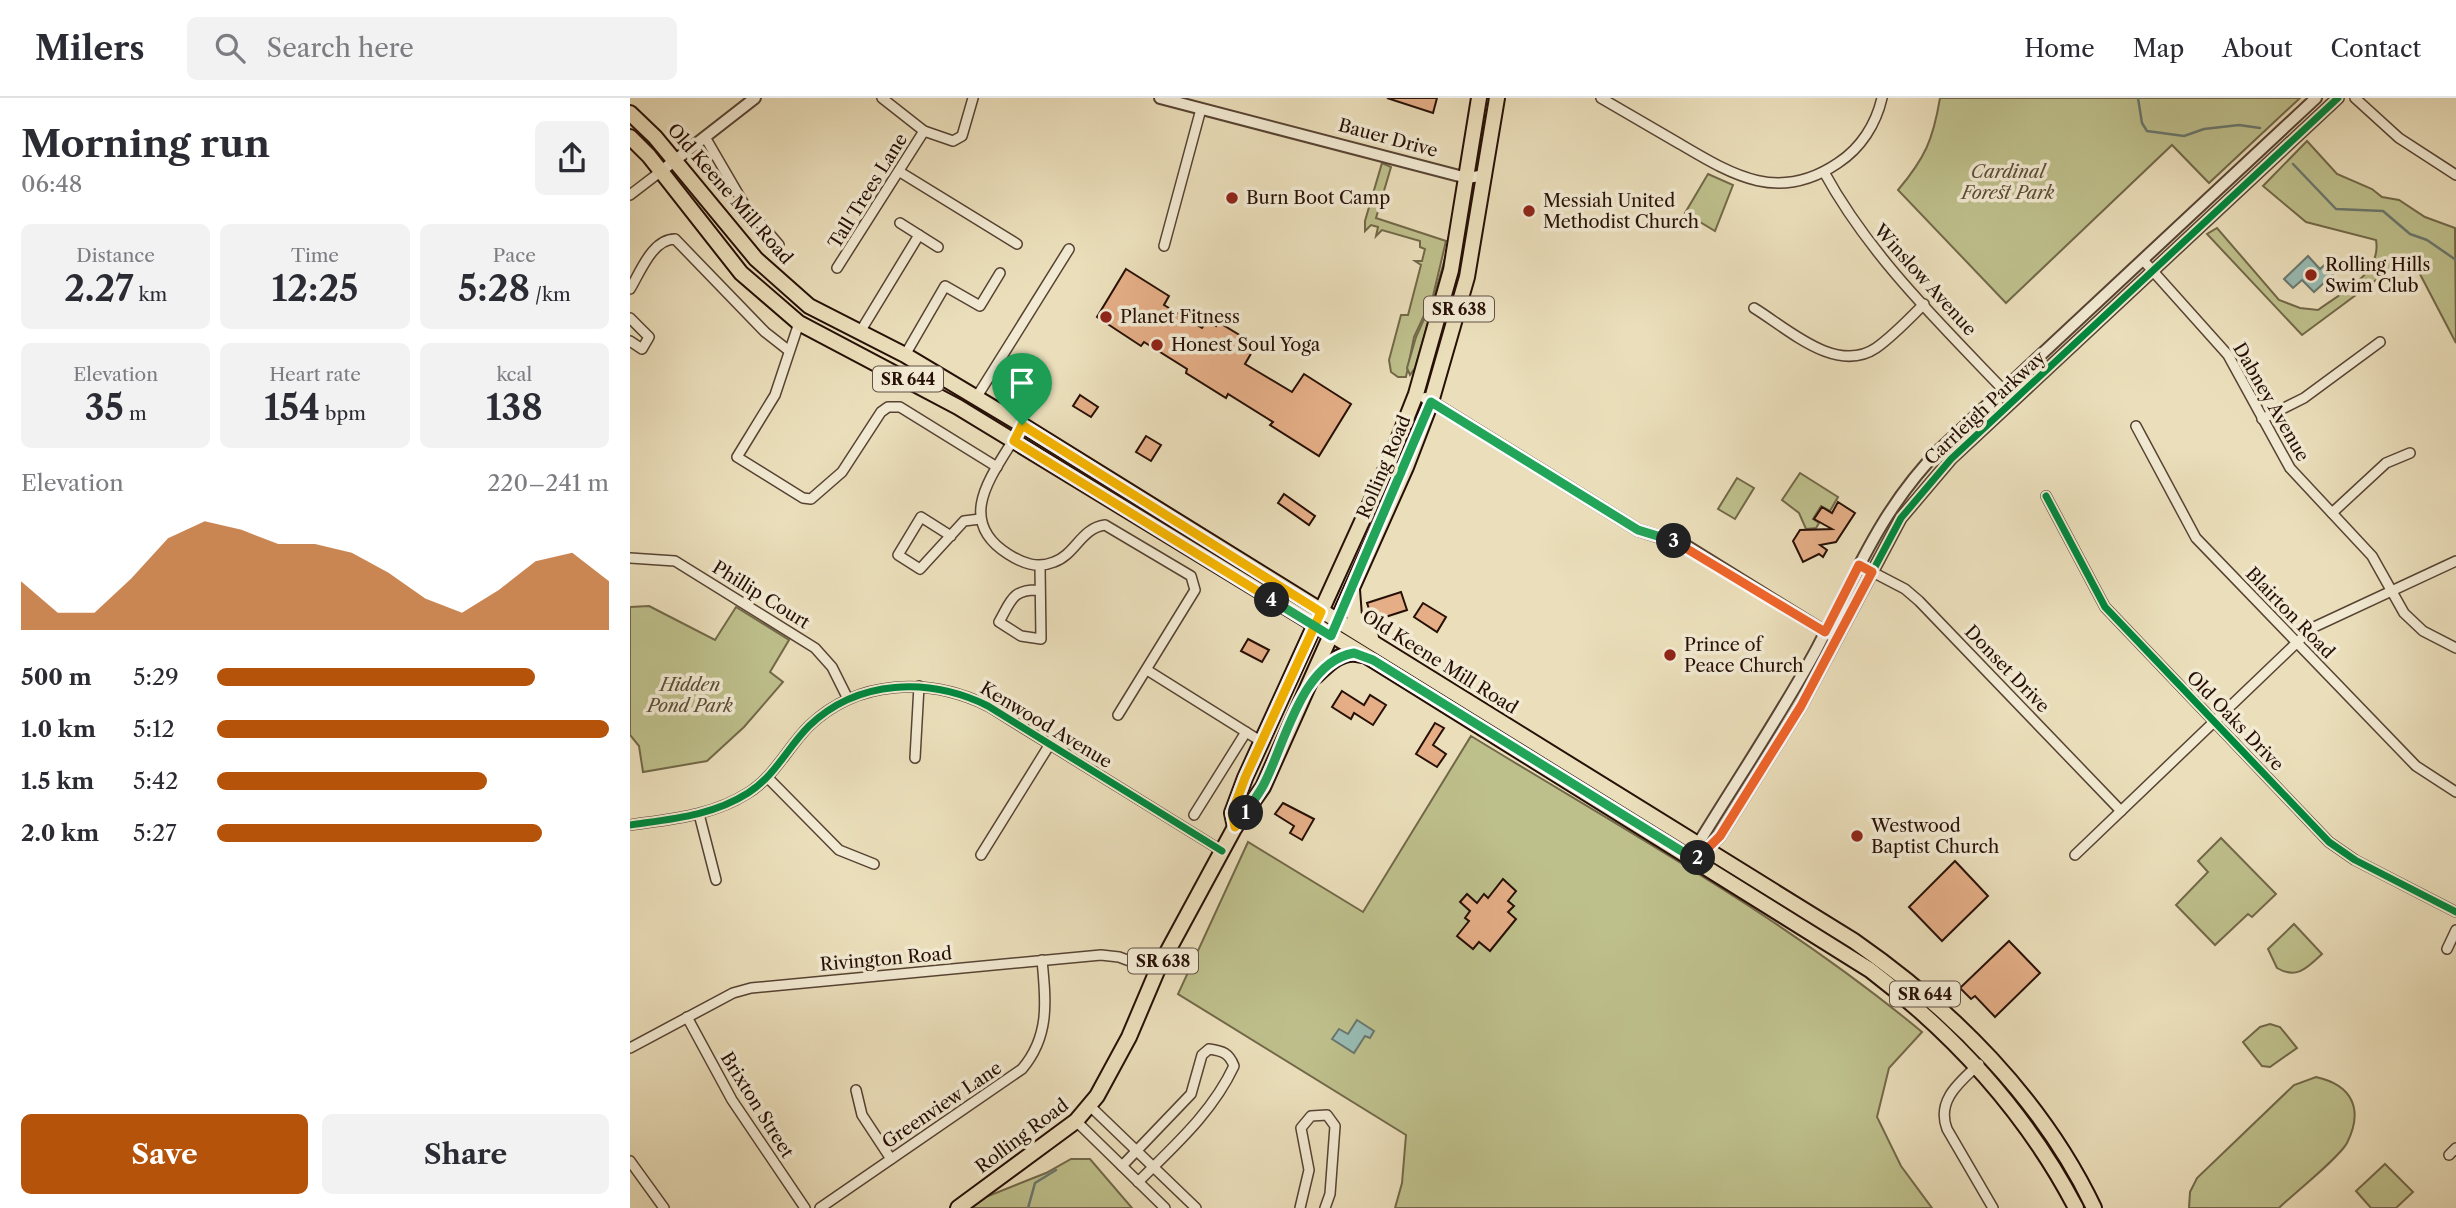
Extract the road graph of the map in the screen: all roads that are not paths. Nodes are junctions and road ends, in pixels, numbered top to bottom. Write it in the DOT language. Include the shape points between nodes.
graph roads {
  1 [pos="755,98"];
  2 [pos="882,98"];
  3 [pos="973,98"];
  4 [pos="1160,98"];
  5 [pos="1479,98"];
  6 [pos="1497,98"];
  7 [pos="1601,98"];
  8 [pos="1882,98"];
  9 [pos="2316,98"];
  10 [pos="2338,98"];
  11 [pos="2355,98"];
  12 [pos="1177,100"];
  13 [pos="1201,109"];
  14 [pos="630,113"];
  15 [pos="924,131"];
  16 [pos="630,137"];
  17 [pos="705,137"];
  18 [pos="675,160"];
  19 [pos="660,172"];
  20 [pos="1824,172"];
  21 [pos="900,173"];
  22 [pos="1486,175"];
  23 [pos="2456,175"];
  24 [pos="1467,177"];
  25 [pos="630,195"];
  26 [pos="900,223"];
  27 [pos="919,235"];
  28 [pos="1017,244"];
  29 [pos="779,245"];
  30 [pos="1164,246"];
  31 [pos="938,247"];
  32 [pos="1069,248"];
  33 [pos="2143,260"];
  34 [pos="837,268"];
  35 [pos="2154,272"];
  36 [pos="1000,273"];
  37 [pos="630,289"];
  38 [pos="1924,304"];
  39 [pos="1754,308"];
  40 [pos="630,318"];
  41 [pos="799,323"];
  42 [pos="860,332"];
  43 [pos="630,341"];
  44 [pos="2381,342"];
  45 [pos="788,350"];
  46 [pos="905,355"];
  47 [pos="2004,390"];
  48 [pos="1416,394"];
  49 [pos="976,398"];
  50 [pos="2014,401"];
  51 [pos="1431,402"];
  52 [pos="2263,419"];
  53 [pos="1022,425"];
  54 [pos="2136,426"];
  55 [pos="1014,441"];
  56 [pos="2410,453"];
  57 [pos="997,467"];
  58 [pos="2046,496"];
  59 [pos="2332,513"];
  60 [pos="980,519"];
  61 [pos="951,536"];
  62 [pos="630,558"];
  63 [pos="2456,561"];
  64 [pos="1859,565"];
  65 [pos="1040,566"];
  66 [pos="1872,572"];
  67 [pos="1352,585"];
  68 [pos="1039,590"];
  69 [pos="2391,591"];
  70 [pos="1321,612"];
  71 [pos="1336,620"];
  72 [pos="1314,626"];
  73 [pos="1825,632"];
  74 [pos="1331,636"];
  75 [pos="1838,639"];
  76 [pos="2297,642"];
  77 [pos="2456,648"];
  78 [pos="1379,655"];
  79 [pos="1147,670"];
  80 [pos="1308,685"];
  81 [pos="919,686"];
  82 [pos="848,699"];
  83 [pos="1118,715"];
  84 [pos="2214,721"];
  85 [pos="1246,732"];
  86 [pos="1262,742"];
  87 [pos="1050,744"];
  88 [pos="915,758"];
  89 [pos="768,778"];
  90 [pos="2456,792"];
  91 [pos="2121,811"];
  92 [pos="699,814"];
  93 [pos="1194,815"];
  94 [pos="630,825"];
  95 [pos="1235,827"];
  96 [pos="1704,847"];
  97 [pos="1222,851"];
  98 [pos="981,855"];
  99 [pos="2075,855"];
  100 [pos="1696,860"];
  101 [pos="874,864"];
  102 [pos="716,880"];
  103 [pos="2456,912"];
  104 [pos="2456,930"];
  105 [pos="2447,949"];
  106 [pos="1042,960"];
  107 [pos="1157,971"];
  108 [pos="687,1017"];
  109 [pos="630,1048"];
  110 [pos="1983,1060"];
  111 [pos="856,1090"];
  112 [pos="1090,1106"];
  113 [pos="1076,1121"];
  114 [pos="1138,1151"];
  115 [pos="891,1159"];
  116 [pos="630,1161"];
  117 [pos="1154,1166"];
  118 [pos="1122,1167"];
  119 [pos="1138,1182"];
  120 [pos="664,1208"];
  121 [pos="805,1208"];
  122 [pos="820,1208"];
  123 [pos="958,1208"];
  124 [pos="1165,1208"];
  125 [pos="1196,1208"];
  126 [pos="1300,1208"];
  127 [pos="1325,1208"];
  128 [pos="1993,1208"];
  129 [pos="2076,1208"];
  130 [pos="2094,1208"];
  1 -- 17 [label="street"];
  2 -- 15 [label="street"];
  3 -- 15 [label="street" via="962,136 944,140"];
  4 -- 12 [label="street, Bauer Drive"];
  5 -- 24 [label="main road, Rolling Road / SR 638"];
  6 -- 22 [label="main road, Rolling Road / SR 638"];
  7 -- 20 [label="street" via="1749,180 1791,182"];
  8 -- 20 [label="street" via="1860,144"];
  9 -- 33 [label="street, Carrleigh Parkway"];
  10 -- 35 [label="street, Carrleigh Parkway"];
  11 -- 23 [label="street" via="2406,144"];
  12 -- 13 [label="street, Bauer Drive"];
  13 -- 24 [label="street, Bauer Drive"];
  13 -- 30 [label="street"];
  14 -- 18 [label="main road, Old Keene Mill Road / SR 644"];
  15 -- 21 [label="street, Tall Trees Lane"];
  16 -- 19 [label="main road, Old Keene Mill Road / SR 644"];
  17 -- 18 [label="street"];
  17 -- 29 [label="street" via="744,204"];
  18 -- 19 [label="street"];
  18 -- 42 [label="main road, Old Keene Mill Road / SR 644" via="768,271 809,306"];
  19 -- 25 [label="street"];
  19 -- 41 [label="main road, Old Keene Mill Road / SR 644" via="741,272"];
  20 -- 38 [label="street, Winslow Avenue" via="1859,231"];
  21 -- 28 [label="street"];
  21 -- 34 [label="street, Tall Trees Lane"];
  22 -- 24 [label="street, Bauer Drive"];
  22 -- 51 [label="main road, Rolling Road / SR 638" via="1467,277"];
  24 -- 48 [label="main road, Rolling Road / SR 638" via="1451,270"];
  26 -- 27 [label="street"];
  27 -- 31 [label="street"];
  27 -- 42 [label="street"];
  32 -- 49 [label="street"];
  33 -- 35 [label="street, Dabney Avenue"];
  33 -- 47 [label="street, Carrleigh Parkway"];
  35 -- 50 [label="street, Carrleigh Parkway"];
  35 -- 52 [label="street, Dabney Avenue" via="2228,355"];
  36 -- 46 [label="street" via="980,306 945,286"];
  37 -- 45 [label="street" via="657,245 674,239"];
  38 -- 39 [label="street" via="1874,349 1849,357 1826,352"];
  38 -- 47 [label="street, Winslow Avenue"];
  40 -- 43 [label="street" via="649,337 642,349"];
  41 -- 45 [label="street"];
  41 -- 55 [label="main road, Old Keene Mill Road / SR 644" via="894,371"];
  42 -- 46 [label="main road, Old Keene Mill Road / SR 644"];
  44 -- 52 [label="street" via="2304,398"];
  45 -- 57 [label="street" via="775,396 737,457 803,498 818,495 842,472 881,412 891,406 900,407"];
  46 -- 49 [label="main road, Old Keene Mill Road / SR 644"];
  47 -- 50 [label="street, Winslow Avenue"];
  47 -- 64 [label="street, Carrleigh Parkway" via="1907,485"];
  48 -- 51 [label="street"];
  48 -- 70 [label="main road, Rolling Road / SR 638"];
  49 -- 53 [label="main road, Old Keene Mill Road / SR 644"];
  50 -- 66 [label="street, Carrleigh Parkway" via="1918,495"];
  51 -- 67 [label="main road, Rolling Road / SR 638"];
  51 -- 73 [label="street" via="1638,530 1685,545"];
  52 -- 59 [label="street, Dabney Avenue" via="2290,468"];
  53 -- 55 [label="street"];
  53 -- 70 [label="main road, Old Keene Mill Road / SR 644"];
  54 -- 76 [label="street, Blairton Road" via="2196,538"];
  55 -- 57 [label="street"];
  55 -- 72 [label="main road, Old Keene Mill Road / SR 644"];
  56 -- 59 [label="street" via="2386,463"];
  57 -- 60 [label="street" via="983,497"];
  58 -- 84 [label="street, Old Oaks Drive" via="2105,607"];
  59 -- 69 [label="street, Dabney Avenue" via="2372,555"];
  60 -- 61 [label="street" via="964,522"];
  60 -- 65 [label="street" via="994,544"];
  61 -- 61 [label="street" via="920,569 898,555 921,517"];
  62 -- 82 [label="street, Phillip Court" via="675,561 816,648"];
  63 -- 69 [label="street"];
  64 -- 66 [label="street, Donset Drive"];
  64 -- 73 [label="street, Carrleigh Parkway"];
  65 -- 68 [label="street"];
  65 -- 79 [label="street" via="1058,560 1091,528 1105,525 1191,576 1195,590"];
  66 -- 75 [label="street, Carrleigh Parkway"];
  66 -- 91 [label="street, Donset Drive" via="1919,601"];
  67 -- 71 [label="main road, Rolling Road / SR 638"];
  67 -- 78 [label="main road" via="1356,619"];
  68 -- 68 [label="street" via="1041,639 1021,636 999,622 1015,594 1023,589"];
  69 -- 76 [label="street" via="2319,622"];
  69 -- 77 [label="street, Dabney Avenue" via="2412,622"];
  70 -- 71 [label="main road, Old Keene Mill Road / SR 644"];
  70 -- 72 [label="main road, Rolling Road / SR 638"];
  71 -- 74 [label="main road, Rolling Road / SR 638"];
  71 -- 78 [label="main road, Old Keene Mill Road / SR 644"];
  72 -- 74 [label="main road, Old Keene Mill Road / SR 644"];
  72 -- 86 [label="main road, Rolling Road / SR 638"];
  73 -- 75 [label="street"];
  73 -- 96 [label="street, Carrleigh Parkway"];
  74 -- 78 [label="main road, Old Keene Mill Road / SR 644"];
  74 -- 80 [label="main road, Rolling Road / SR 638"];
  75 -- 96 [label="street, Carrleigh Parkway" via="1801,706"];
  76 -- 84 [label="street"];
  76 -- 90 [label="street, Blairton Road" via="2416,766"];
  78 -- 80 [label="main road" via="1348,654 1329,663"];
  78 -- 96 [label="main road, Old Keene Mill Road / SR 644"];
  78 -- 100 [label="main road, Old Keene Mill Road / SR 644"];
  79 -- 83 [label="street"];
  79 -- 85 [label="street"];
  80 -- 95 [label="main road, Rolling Road / SR 638" via="1263,787"];
  81 -- 82 [label="street, Kenwood Avenue" via="884,688"];
  81 -- 87 [label="street, Kenwood Avenue" via="972,698"];
  81 -- 88 [label="street"];
  82 -- 89 [label="street, Kenwood Avenue" via="808,727"];
  84 -- 91 [label="street"];
  84 -- 103 [label="street, Old Oaks Drive" via="2339,850"];
  85 -- 86 [label="street"];
  85 -- 93 [label="street"];
  86 -- 95 [label="main road, Rolling Road / SR 638" via="1232,813"];
  87 -- 97 [label="street, Kenwood Avenue"];
  87 -- 98 [label="street"];
  89 -- 92 [label="street, Kenwood Avenue" via="734,802"];
  89 -- 101 [label="street" via="839,850"];
  91 -- 99 [label="street"];
  92 -- 94 [label="street, Kenwood Avenue"];
  92 -- 102 [label="street"];
  95 -- 97 [label="main road, Rolling Road / SR 638"];
  96 -- 100 [label="street, Carrleigh Parkway"];
  96 -- 110 [label="main road, Old Keene Mill Road / SR 644" via="1865,948 1918,988"];
  97 -- 107 [label="main road, Rolling Road / SR 638"];
  100 -- 110 [label="main road, Old Keene Mill Road / SR 644" via="1870,970"];
  104 -- 105 [label="street"];
  106 -- 107 [label="street, Rivington Road" via="1110,956"];
  106 -- 108 [label="street, Rivington Road" via="751,988"];
  106 -- 115 [label="street, Greenview Lane" via="1045,1020 1031,1059 1011,1078"];
  107 -- 112 [label="main road, Rolling Road / SR 638" via="1111,1073"];
  108 -- 109 [label="street, Rivington Road"];
  108 -- 121 [label="street, Brixton Street" via="732,1100"];
  110 -- 128 [label="street" via="1953,1089 1943,1115"];
  110 -- 129 [label="main road, Old Keene Mill Road / SR 644"];
  110 -- 130 [label="main road, Old Keene Mill Road / SR 644" via="2052,1137"];
  111 -- 115 [label="street" via="862,1115"];
  112 -- 113 [label="main road, Rolling Road / SR 638"];
  112 -- 114 [label="street"];
  113 -- 118 [label="street"];
  113 -- 123 [label="main road, Rolling Road / SR 638"];
  114 -- 117 [label="street"];
  114 -- 117 [label="street" via="1191,1094 1202,1055 1209,1049 1230,1058 1234,1066 1221,1093"];
  114 -- 118 [label="street"];
  115 -- 122 [label="street, Greenview Lane"];
  116 -- 120 [label="street"];
  117 -- 119 [label="street"];
  117 -- 125 [label="street"];
  118 -- 119 [label="street"];
  119 -- 124 [label="street"];
  126 -- 127 [label="street" via="1309,1170 1301,1128 1311,1116 1327,1115 1335,1126"];
}
